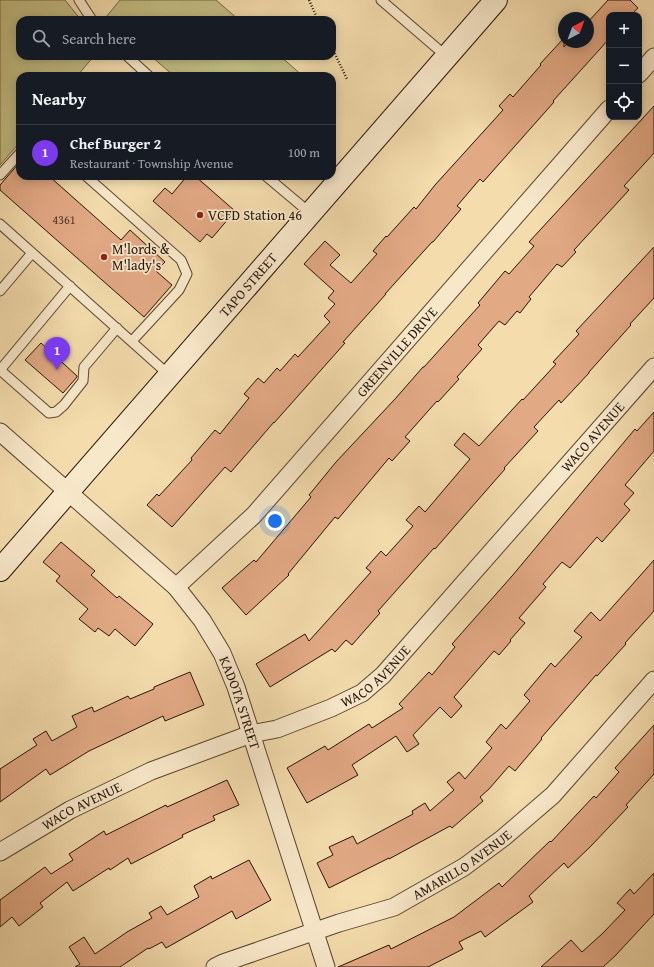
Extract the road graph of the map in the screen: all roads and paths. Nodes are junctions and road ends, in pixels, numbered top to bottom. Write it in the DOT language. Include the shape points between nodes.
graph roads {
  1 [pos="79,0"];
  2 [pos="309,0"];
  3 [pos="381,0"];
  4 [pos="496,0"];
  5 [pos="89,16"];
  6 [pos="316,16"];
  7 [pos="336,56"];
  8 [pos="446,56"];
  9 [pos="654,57"];
  10 [pos="131,60"];
  11 [pos="642,71"];
  12 [pos="145,72"];
  13 [pos="347,79"];
  14 [pos="606,112"];
  15 [pos="16,157"];
  16 [pos="0,175"];
  17 [pos="91,180"];
  18 [pos="271,180"];
  19 [pos="310,213"];
  20 [pos="0,224"];
  21 [pos="32,253"];
  22 [pos="70,286"];
  23 [pos="0,291"];
  24 [pos="117,328"];
  25 [pos="132,341"];
  26 [pos="654,366"];
  27 [pos="0,370"];
  28 [pos="169,375"];
  29 [pos="0,432"];
  30 [pos="68,491"];
  31 [pos="0,570"];
  32 [pos="176,587"];
  33 [pos="654,680"];
  34 [pos="251,734"];
  35 [pos="0,852"];
  36 [pos="315,932"];
  37 [pos="215,967"];
  38 [pos="326,967"];
  1 -- 5 [label="lane"];
  2 -- 6 [label="path"];
  3 -- 8 [label="lane"];
  4 -- 8 [label="street, TAPO STREET"];
  7 -- 13 [label="path"];
  8 -- 19 [label="street, TAPO STREET"];
  9 -- 11 [label="street"];
  10 -- 12 [label="lane"];
  14 -- 32 [label="street, GREENVILLE DRIVE" via="254,515"];
  15 -- 16 [label="lane"];
  17 -- 25 [label="lane" via="182,260 187,274 179,290"];
  18 -- 19 [label="lane"];
  19 -- 28 [label="street, TAPO STREET"];
  20 -- 21 [label="lane"];
  21 -- 22 [label="lane"];
  21 -- 23 [label="lane"];
  22 -- 24 [label="lane"];
  22 -- 27 [label="lane"];
  24 -- 25 [label="lane"];
  24 -- 27 [label="lane" via="84,367 84,381 56,412 49,413"];
  25 -- 28 [label="lane"];
  26 -- 34 [label="street, WACO AVENUE" via="383,675 362,693 337,705 277,729"];
  28 -- 30 [label="street, TAPO STREET"];
  29 -- 30 [label="street, KADOTA STREET"];
  30 -- 31 [label="street, TAPO STREET"];
  30 -- 32 [label="street, KADOTA STREET"];
  32 -- 34 [label="street, KADOTA STREET" via="202,620 222,653"];
  33 -- 36 [label="street, AMARILLO AVENUE" via="553,795 464,867 394,906"];
  34 -- 35 [label="street, WACO AVENUE" via="151,771 70,810"];
  34 -- 36 [label="street, KADOTA STREET"];
  36 -- 37 [label="street, AMARILLO AVENUE"];
  36 -- 38 [label="street, KADOTA STREET"];
}
